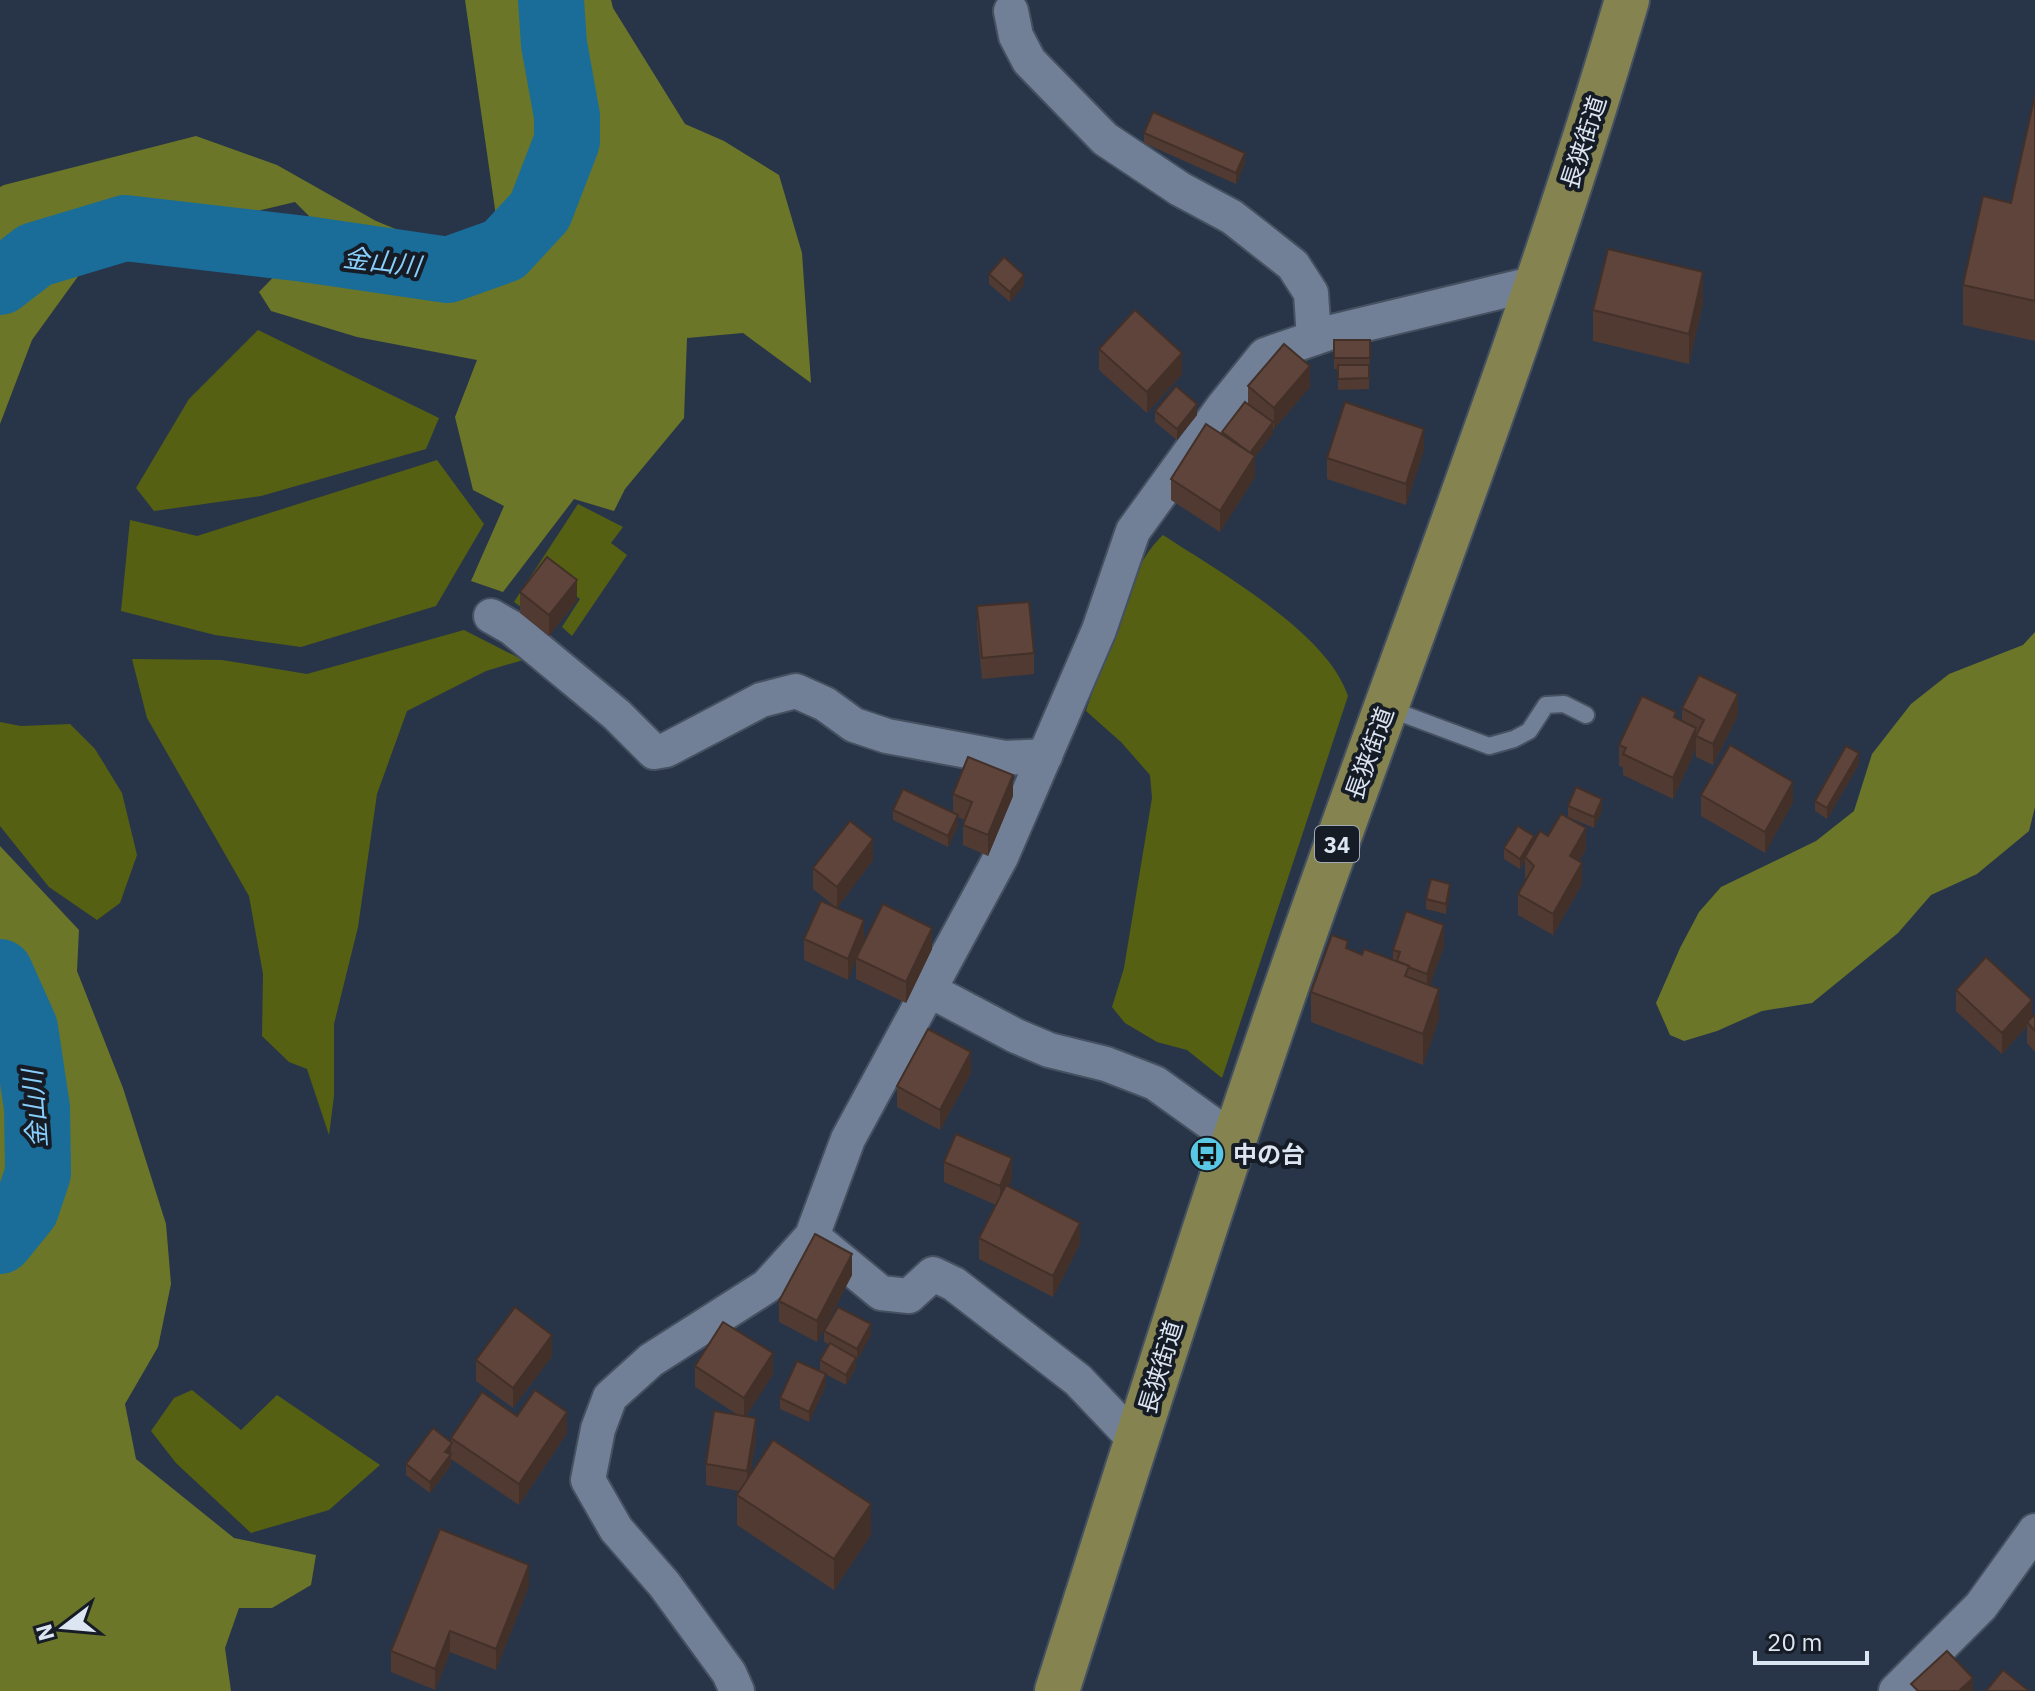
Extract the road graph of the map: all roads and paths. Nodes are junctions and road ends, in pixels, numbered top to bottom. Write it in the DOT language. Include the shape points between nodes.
graph roads {
  1 [pos="1627,0"];
  2 [pos="1013,6"];
  3 [pos="1536,283"];
  4 [pos="1314,338"];
  5 [pos="491,616"];
  6 [pos="1386,707"];
  7 [pos="1586,715"];
  8 [pos="1045,756"];
  9 [pos="929,990"];
  10 [pos="1233,1139"];
  11 [pos="812,1236"];
  12 [pos="1137,1442"];
  13 [pos="2035,1531"];
  14 [pos="737,1691"];
  15 [pos="1057,1691"];
  16 [pos="1896,1691"];
  1 -- 3 [label="main road, 長狭街道 / 34"];
  2 -- 4 [label="street" via="1016,36 1029,61 1105,139 1232,217 1293,265 1311,293"];
  3 -- 4 [label="street"];
  3 -- 6 [label="main road, 長狭街道 / 34"];
  4 -- 8 [label="street" via="1265,355 1133,531 1099,630"];
  5 -- 8 [label="street" via="617,715 654,752 761,700 796,691 854,725 887,736 1005,758"];
  6 -- 7 [label="lane" via="1489,746 1529,731 1546,705 1564,704"];
  6 -- 10 [label="main road, 長狭街道 / 34"];
  8 -- 9 [label="street" via="1001,857"];
  9 -- 10 [label="street" via="1049,1050 1155,1083"];
  9 -- 11 [label="street" via="848,1139"];
  10 -- 12 [label="main road, 長狭街道 / 34"];
  11 -- 12 [label="street" via="881,1293 909,1296 933,1274 954,1284 1078,1380"];
  11 -- 14 [label="street" via="767,1286 651,1360 610,1397 590,1466 588,1480 616,1529 664,1584"];
  12 -- 15 [label="main road, 長狭街道 / 34"];
  13 -- 16 [label="street" via="1981,1606"];
}
